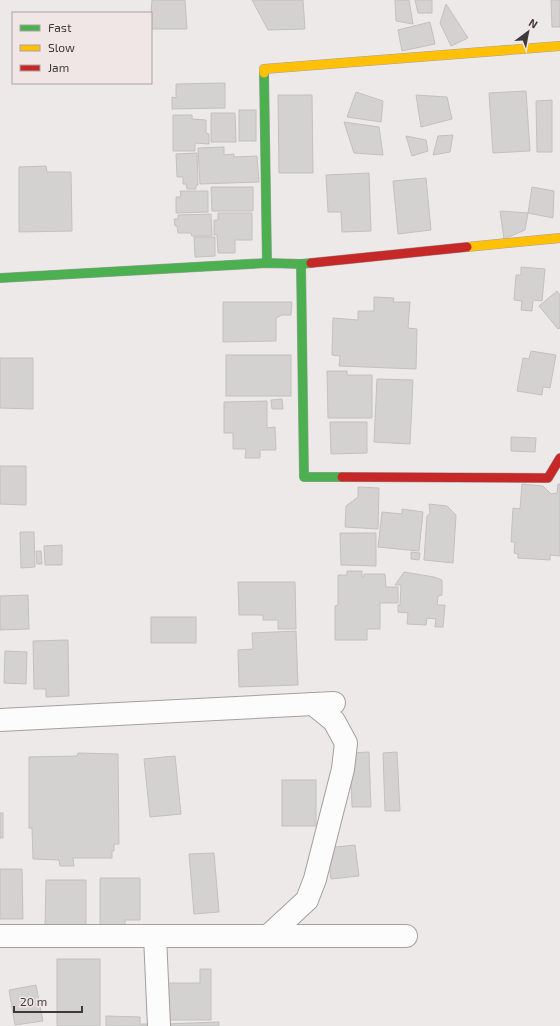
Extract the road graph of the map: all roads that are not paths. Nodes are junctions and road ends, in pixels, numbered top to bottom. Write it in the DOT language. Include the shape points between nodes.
graph roads {
  1 [pos="560,46"];
  2 [pos="560,238"];
  3 [pos="267,264"];
  4 [pos="302,264"];
  5 [pos="0,278"];
  6 [pos="560,458"];
  7 [pos="0,720"];
  8 [pos="0,936"];
  9 [pos="155,936"];
  10 [pos="268,936"];
  11 [pos="406,936"];
  12 [pos="160,1026"];
  1 -- 3 [label="street" via="264,69"];
  2 -- 4 [label="street"];
  3 -- 4 [label="street"];
  3 -- 5 [label="street"];
  4 -- 6 [label="street" via="304,477 548,478"];
  7 -- 10 [label="street" via="324,704 346,743 343,769 316,879 307,900"];
  8 -- 9 [label="street"];
  9 -- 10 [label="street"];
  9 -- 12 [label="street"];
  10 -- 11 [label="street"];
}
